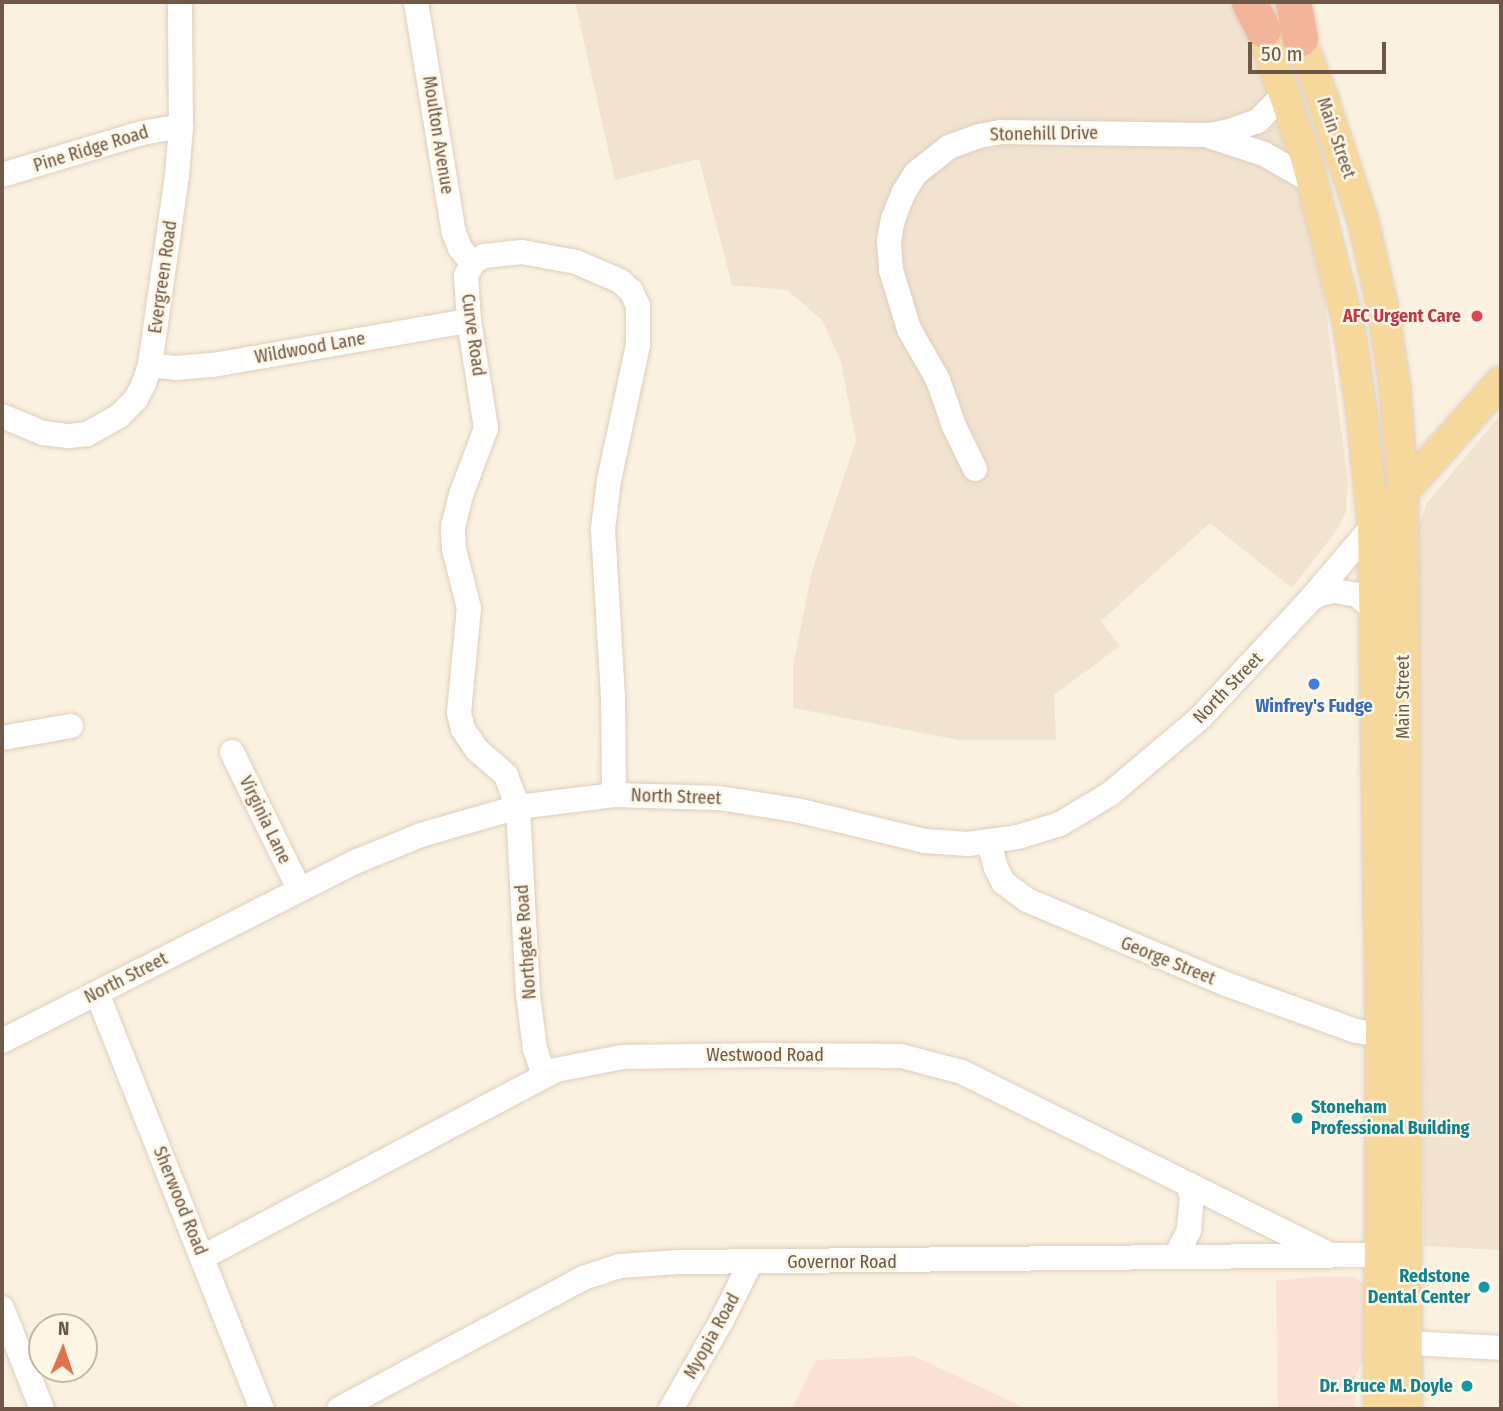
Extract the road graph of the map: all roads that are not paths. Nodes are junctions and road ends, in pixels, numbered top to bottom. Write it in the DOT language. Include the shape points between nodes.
graph roads {
  1 [pos="180,2"];
  2 [pos="416,2"];
  3 [pos="1285,2"];
  4 [pos="1293,2"];
  5 [pos="1255,11"];
  6 [pos="1300,38"];
  7 [pos="1286,92"];
  8 [pos="181,126"];
  9 [pos="1209,135"];
  10 [pos="2,175"];
  11 [pos="1313,182"];
  12 [pos="472,263"];
  13 [pos="469,321"];
  14 [pos="150,365"];
  15 [pos="1501,382"];
  16 [pos="2,416"];
  17 [pos="975,469"];
  18 [pos="1403,492"];
  19 [pos="1373,526"];
  20 [pos="1308,601"];
  21 [pos="1376,634"];
  22 [pos="71,726"];
  23 [pos="2,737"];
  24 [pos="232,752"];
  25 [pos="614,795"];
  26 [pos="517,807"];
  27 [pos="989,842"];
  28 [pos="299,889"];
  29 [pos="97,993"];
  30 [pos="1381,1035"];
  31 [pos="2,1041"];
  32 [pos="544,1075"];
  33 [pos="1188,1184"];
  34 [pos="1330,1255"];
  35 [pos="1381,1255"];
  36 [pos="1176,1256"];
  37 [pos="203,1257"];
  38 [pos="751,1262"];
  39 [pos="2,1308"];
  40 [pos="1407,1343"];
  41 [pos="1501,1348"];
  42 [pos="42,1409"];
  43 [pos="262,1409"];
  44 [pos="339,1409"];
  45 [pos="671,1409"];
  46 [pos="1379,1409"];
  47 [pos="1407,1409"];
  1 -- 8 [label="street, Evergreen Road"];
  2 -- 12 [label="street, Moulton Avenue" via="454,233"];
  3 -- 6 [label="main road, Main Street"];
  4 -- 6 [label="highway"];
  5 -- 7 [label="main road, Main Street"];
  6 -- 18 [label="main road, Main Street" via="1355,195 1383,308"];
  7 -- 9 [label="street, Stonehill Drive" via="1250,125"];
  7 -- 11 [label="main road, Main Street"];
  8 -- 10 [label="street, Pine Ridge Road" via="152,130"];
  8 -- 14 [label="street, Evergreen Road"];
  9 -- 11 [label="street, Stonehill Drive" via="1264,154"];
  9 -- 17 [label="street, Stonehill Drive" via="992,133 949,147 911,181 891,228 893,281 909,329 938,380"];
  11 -- 19 [label="main road, Main Street" via="1349,327"];
  12 -- 13 [label="street, Curve Road" via="466,275"];
  12 -- 25 [label="street" via="484,256 513,252 576,262 620,281 638,306 638,345 603,529"];
  13 -- 14 [label="street, Wildwood Lane" via="213,365"];
  13 -- 26 [label="street, Curve Road" via="486,428 453,527 469,608 459,713 477,750 506,775"];
  14 -- 16 [label="street, Evergreen Road" via="136,399 111,423 94,431 51,435"];
  15 -- 18 [label="main road, North Street"];
  18 -- 19 [label="main road, North Street"];
  18 -- 40 [label="main road, Main Street"];
  19 -- 20 [label="street, North Street"];
  19 -- 21 [label="main road, Main Street"];
  20 -- 21 [label="street" via="1327,592 1357,595 1372,610"];
  20 -- 27 [label="street, North Street" via="1200,718 1110,794 1060,824"];
  21 -- 30 [label="main road, Main Street"];
  22 -- 23 [label="street"];
  24 -- 28 [label="street, Virginia Lane"];
  25 -- 26 [label="street, North Street"];
  25 -- 27 [label="street, North Street" via="737,800 925,841"];
  26 -- 28 [label="street, North Street" via="421,835"];
  26 -- 32 [label="street, Northgate Road" via="528,994 535,1049"];
  27 -- 30 [label="street, George Street" via="999,875 1027,900 1226,984 1356,1031"];
  28 -- 29 [label="street, North Street"];
  29 -- 31 [label="street, North Street"];
  29 -- 37 [label="street, Sherwood Road"];
  30 -- 35 [label="main road, Main Street"];
  32 -- 33 [label="street, Westwood Road" via="622,1057 901,1056 961,1072"];
  32 -- 37 [label="street, Westwood Road"];
  33 -- 34 [label="street, Westwood Road"];
  33 -- 36 [label="street" via="1192,1198 1189,1230"];
  34 -- 35 [label="street, Governor Road"];
  34 -- 36 [label="street, Governor Road"];
  35 -- 46 [label="main road, Main Street"];
  36 -- 38 [label="street, Governor Road"];
  37 -- 43 [label="street, Sherwood Road"];
  38 -- 44 [label="street, Governor Road" via="645,1263 595,1272"];
  38 -- 45 [label="street, Myopia Road"];
  39 -- 42 [label="street"];
  40 -- 41 [label="street"];
  40 -- 47 [label="main road, Main Street"];
}
